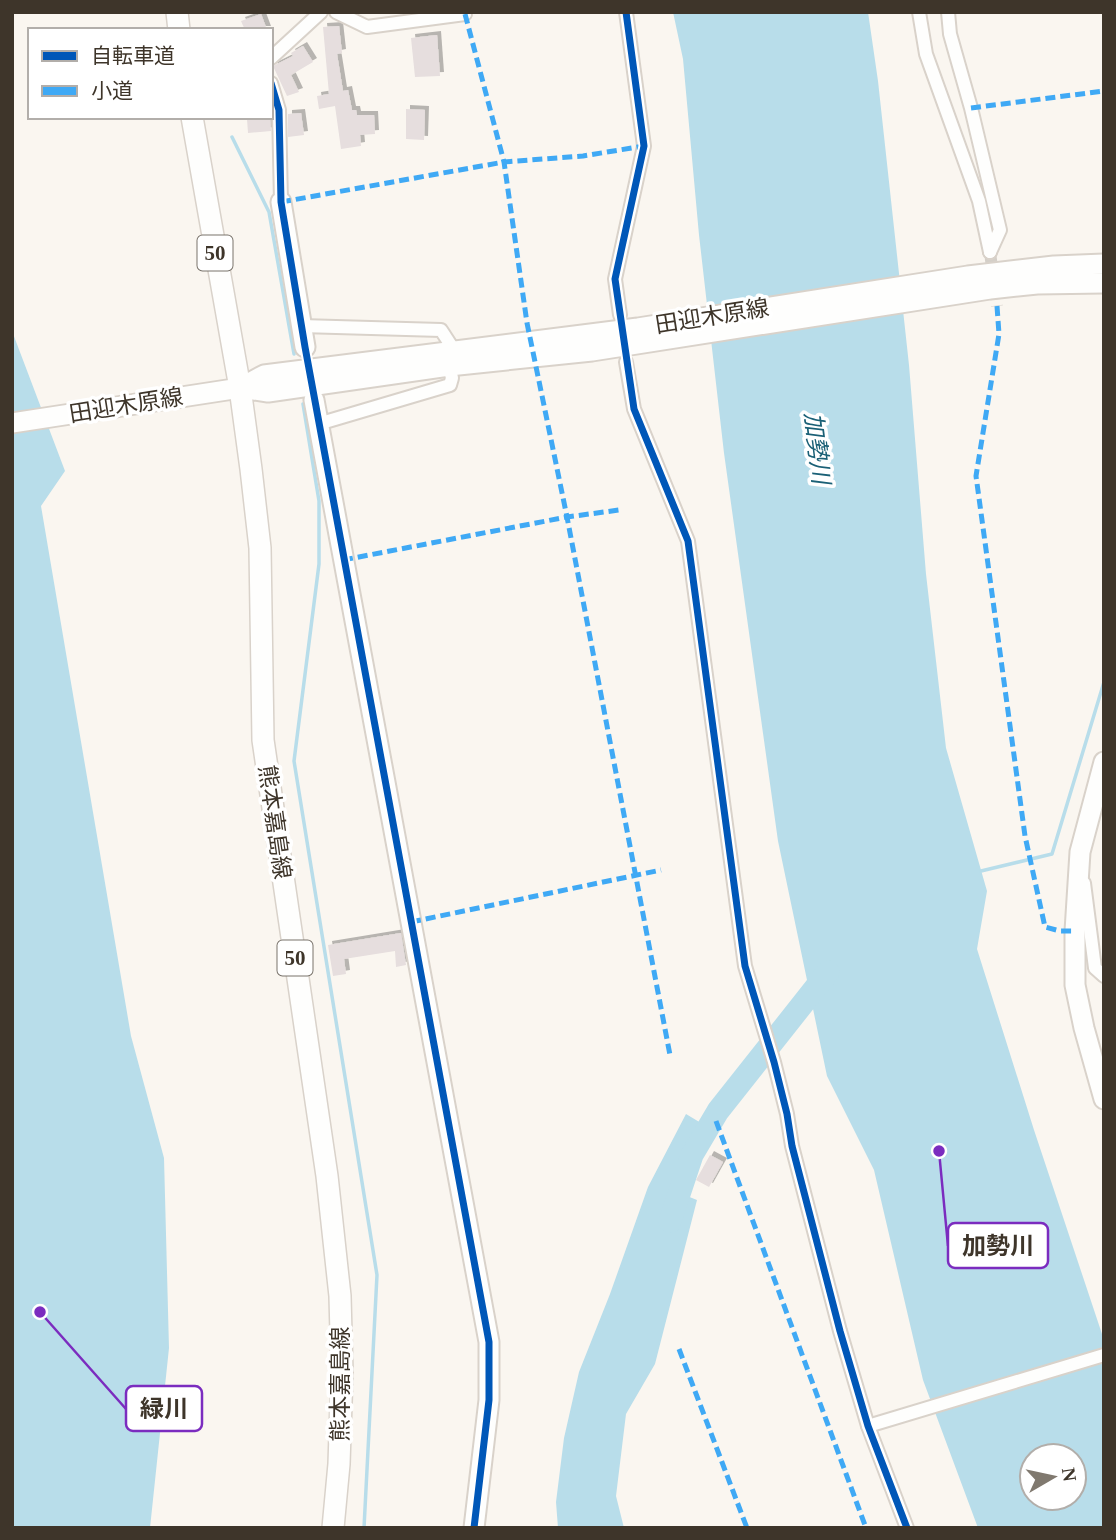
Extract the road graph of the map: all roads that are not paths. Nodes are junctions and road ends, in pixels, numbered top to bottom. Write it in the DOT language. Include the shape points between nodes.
graph roads {
  1 [pos="179,12"];
  2 [pos="321,12"];
  3 [pos="336,12"];
  4 [pos="625,12"];
  5 [pos="919,12"];
  6 [pos="948,12"];
  7 [pos="465,13"];
  8 [pos="187,28"];
  9 [pos="273,56"];
  10 [pos="273,90"];
  11 [pos="195,122"];
  12 [pos="281,202"];
  13 [pos="1104,264"];
  14 [pos="1104,283"];
  15 [pos="915,292"];
  16 [pos="620,315"];
  17 [pos="302,326"];
  18 [pos="304,347"];
  19 [pos="452,358"];
  20 [pos="626,362"];
  21 [pos="240,388"];
  22 [pos="314,400"];
  23 [pos="12,423"];
  24 [pos="318,424"];
  25 [pos="1104,762"];
  26 [pos="1080,852"];
  27 [pos="1104,976"];
  28 [pos="1104,1099"];
  29 [pos="1104,1355"];
  30 [pos="868,1426"];
  31 [pos="333,1528"];
  32 [pos="474,1528"];
  33 [pos="907,1528"];
  1 -- 8 [label="street"];
  2 -- 9 [label="street"];
  3 -- 7 [label="street" via="367,27"];
  4 -- 16 [label="street" via="644,146 615,279"];
  5 -- 6 [label="street" via="926,54 979,201 990,252 1000,230"];
  10 -- 12 [label="street" via="279,110"];
  11 -- 21 [label="main road, 熊本嘉島線 / 50"];
  12 -- 17 [label="street"];
  13 -- 15 [label="street, 田迎木原線" via="1007,271"];
  14 -- 15 [label="street, 田迎木原線"];
  15 -- 19 [label="street, 田迎木原線" via="657,334 592,351"];
  17 -- 18 [label="street"];
  17 -- 19 [label="street" via="441,330"];
  19 -- 21 [label="street, 田迎木原線" via="268,392"];
  19 -- 24 [label="street" via="450,385"];
  20 -- 30 [label="street" via="634,410 688,541 745,966"];
  21 -- 23 [label="street, 田迎木原線"];
  21 -- 31 [label="main road, 熊本嘉島線 / 50" via="260,548 263,740 327,1176 340,1296 342,1372"];
  22 -- 24 [label="street"];
  24 -- 32 [label="street" via="489,1342 489,1400"];
  25 -- 26 [label="street"];
  26 -- 27 [label="street" via="1095,968"];
  26 -- 28 [label="street" via="1075,985"];
  29 -- 30 [label="street"];
  30 -- 33 [label="street"];
}
